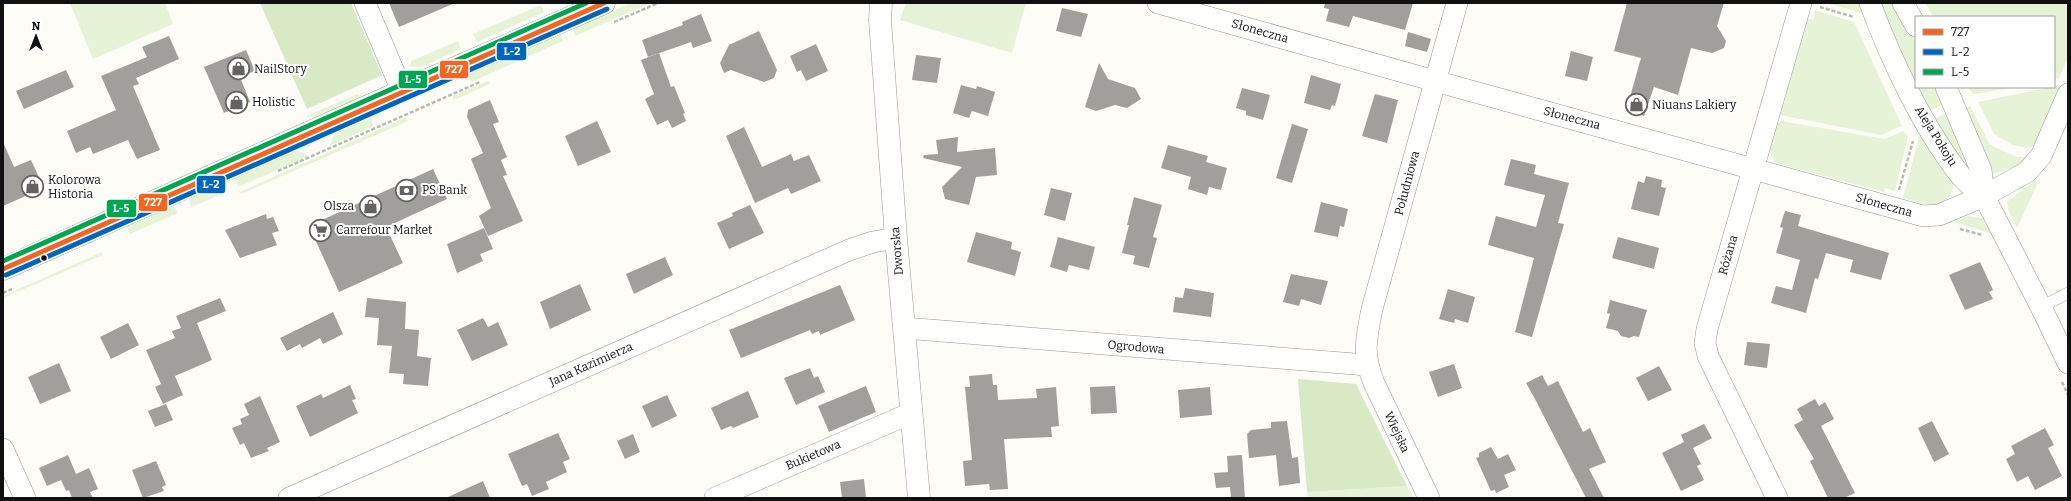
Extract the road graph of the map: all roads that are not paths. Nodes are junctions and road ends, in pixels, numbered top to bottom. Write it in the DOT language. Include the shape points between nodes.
graph roads {
  1 [pos="365,3"];
  2 [pos="604,3"];
  3 [pos="881,3"];
  4 [pos="1158,3"];
  5 [pos="1457,3"];
  6 [pos="1903,3"];
  7 [pos="1810,5"];
  8 [pos="1863,10"];
  9 [pos="1915,24"];
  10 [pos="1435,81"];
  11 [pos="1946,88"];
  12 [pos="402,91"];
  13 [pos="2068,94"];
  14 [pos="1753,168"];
  15 [pos="1984,196"];
  16 [pos="896,238"];
  17 [pos="3,270"];
  18 [pos="2068,293"];
  19 [pos="2041,307"];
  20 [pos="904,328"];
  21 [pos="1367,366"];
  22 [pos="2064,370"];
  23 [pos="912,413"];
  24 [pos="3,449"];
  25 [pos="25,498"];
  26 [pos="289,498"];
  27 [pos="715,498"];
  28 [pos="919,498"];
  29 [pos="1429,498"];
  30 [pos="1777,498"];
  1 -- 12 [label="street"];
  2 -- 12 [label="street"];
  3 -- 16 [label="street, Dworska" via="880,20"];
  4 -- 10 [label="street, Słoneczna"];
  5 -- 10 [label="street, Południowa"];
  6 -- 9 [label="street"];
  7 -- 14 [label="street, Różana"];
  8 -- 15 [label="street, Aleja Pokoju" via="1882,37 1923,118 1961,177"];
  10 -- 14 [label="street, Słoneczna"];
  10 -- 21 [label="street, Południowa" via="1372,310 1367,337"];
  11 -- 15 [label="street, Aleja Pokoju" via="1981,170"];
  12 -- 17 [label="street"];
  13 -- 15 [label="street, Słoneczna" via="2041,156 2027,172"];
  14 -- 15 [label="street, Słoneczna" via="1923,216 1939,215"];
  14 -- 30 [label="street, Różana" via="1705,343 1708,356"];
  15 -- 19 [label="street, Aleja Pokoju"];
  16 -- 20 [label="street, Dworska"];
  16 -- 26 [label="street, Jana Kazimierza" via="849,250"];
  18 -- 19 [label="lane"];
  19 -- 22 [label="street, Aleja Pokoju"];
  20 -- 21 [label="street, Ogrodowa"];
  20 -- 23 [label="street, Dworska"];
  21 -- 29 [label="street, Wiejska"];
  23 -- 27 [label="street, Bukietowa"];
  23 -- 28 [label="street, Dworska"];
  24 -- 25 [label="street"];
}
